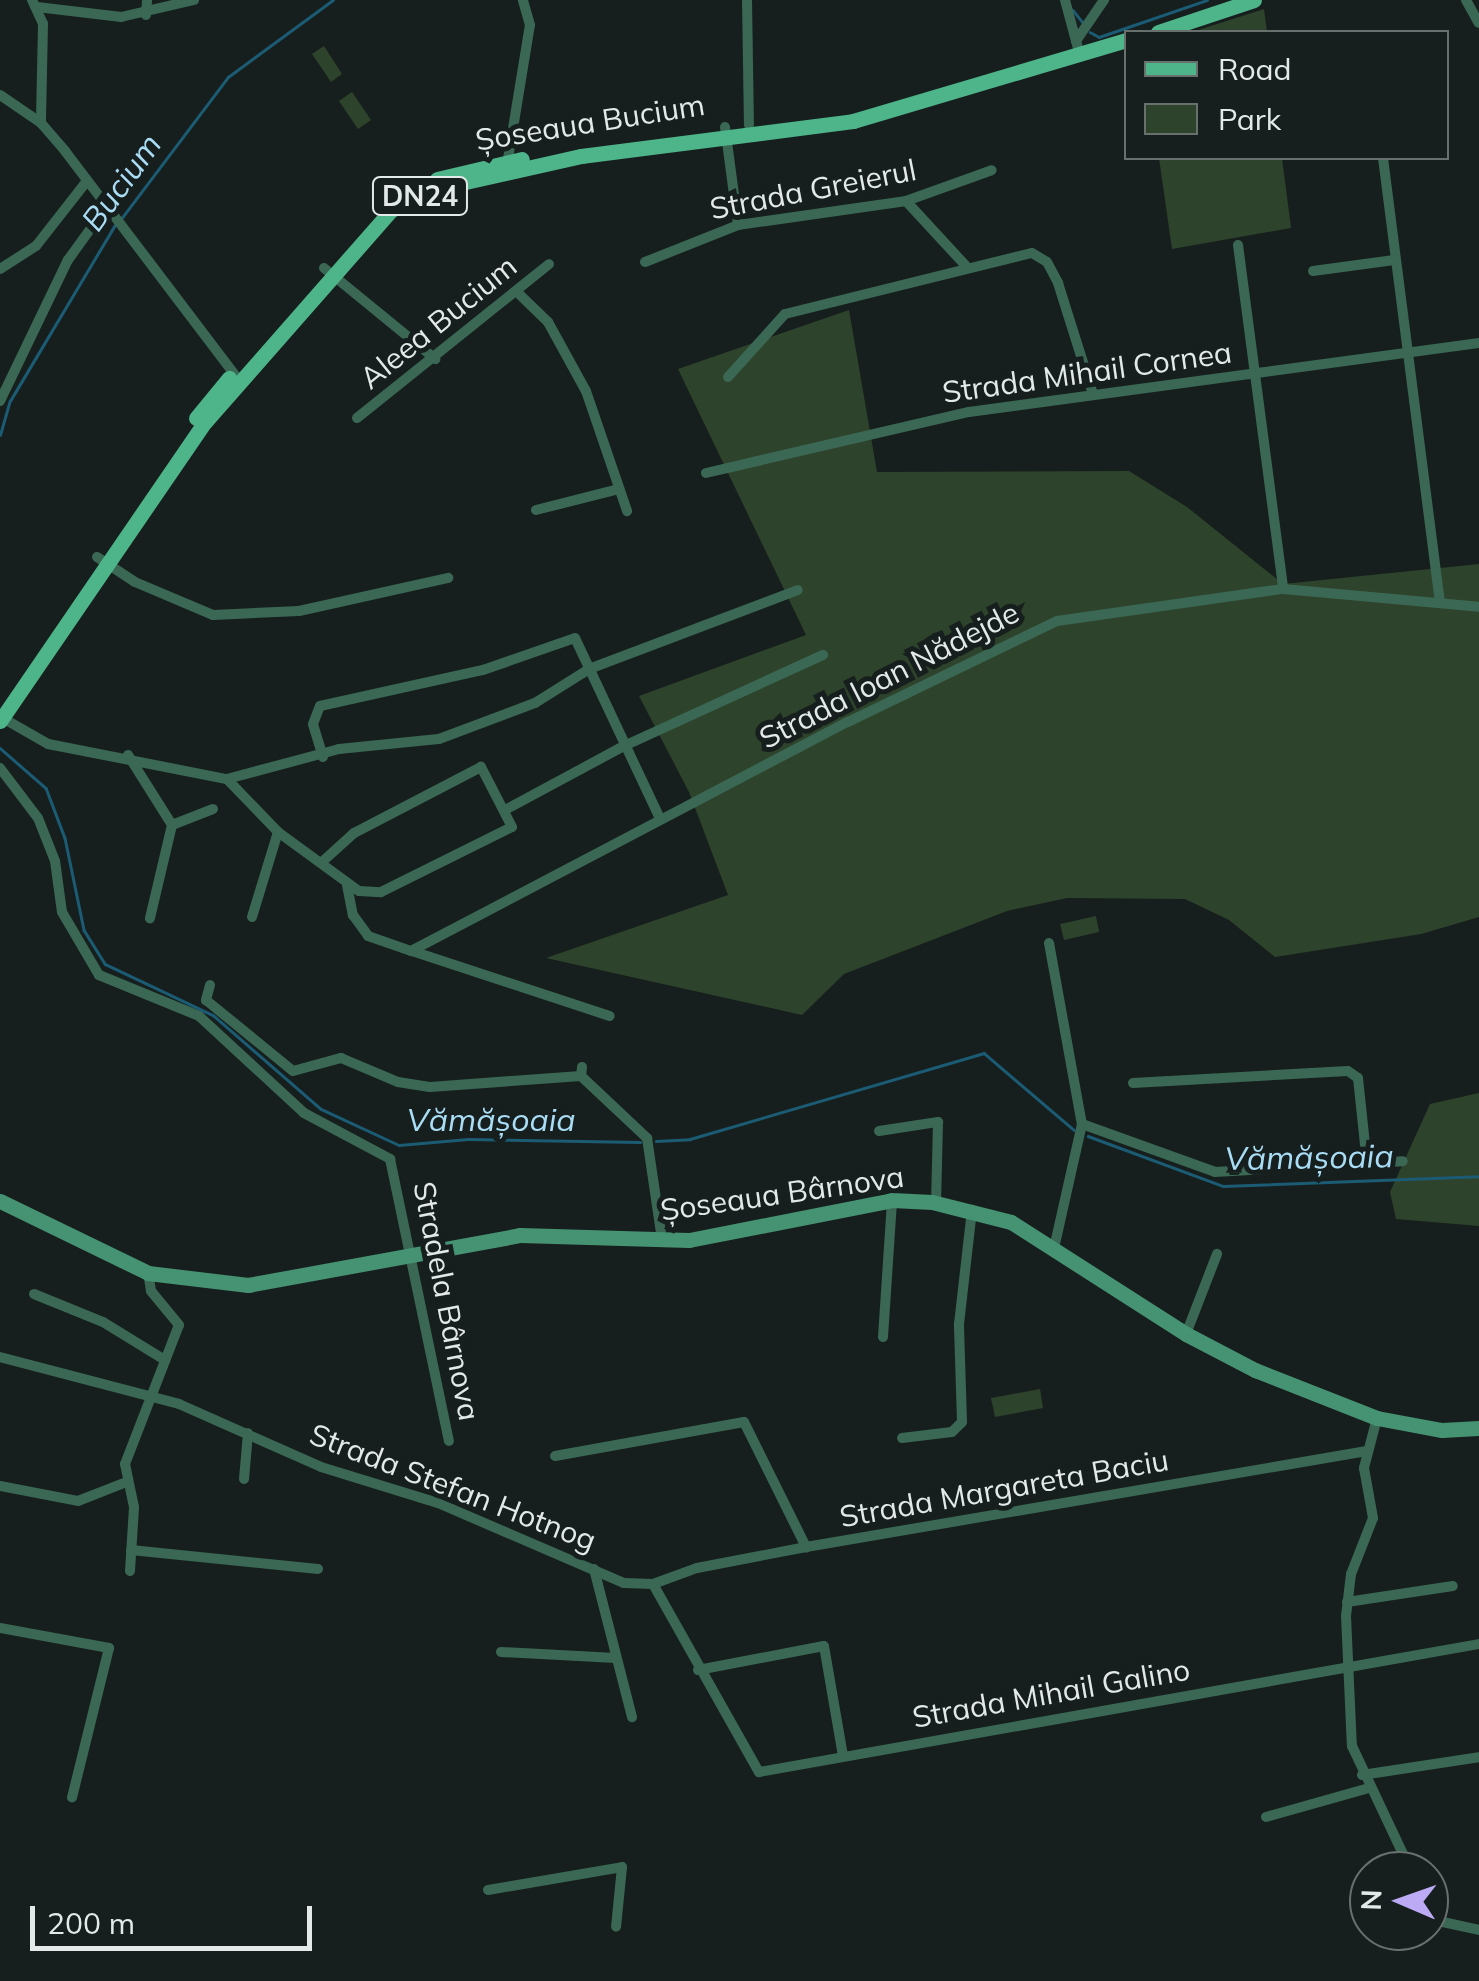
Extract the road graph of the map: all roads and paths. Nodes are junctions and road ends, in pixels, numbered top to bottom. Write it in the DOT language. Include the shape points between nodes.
graph roads {
  1 [pos="147,0"];
  2 [pos="194,0"];
  3 [pos="523,0"];
  4 [pos="746,0"];
  5 [pos="1065,0"];
  6 [pos="1104,0"];
  7 [pos="1254,0"];
  8 [pos="1466,0"];
  9 [pos="34,3"];
  10 [pos="178,4"];
  11 [pos="146,15"];
  12 [pos="1479,23"];
  13 [pos="1164,30"];
  14 [pos="1124,40"];
  15 [pos="1078,46"];
  16 [pos="0,95"];
  17 [pos="40,123"];
  18 [pos="748,124"];
  19 [pos="726,132"];
  20 [pos="1383,160"];
  21 [pos="508,167"];
  22 [pos="992,170"];
  23 [pos="88,181"];
  24 [pos="906,200"];
  25 [pos="106,206"];
  26 [pos="738,225"];
  27 [pos="1238,245"];
  28 [pos="1394,260"];
  29 [pos="646,262"];
  30 [pos="548,264"];
  31 [pos="966,266"];
  32 [pos="0,269"];
  33 [pos="327,271"];
  34 [pos="1313,271"];
  35 [pos="517,292"];
  36 [pos="1479,342"];
  37 [pos="1405,353"];
  38 [pos="435,359"];
  39 [pos="1253,373"];
  40 [pos="236,377"];
  41 [pos="728,378"];
  42 [pos="1094,394"];
  43 [pos="0,401"];
  44 [pos="357,418"];
  45 [pos="706,473"];
  46 [pos="620,489"];
  47 [pos="536,510"];
  48 [pos="627,510"];
  49 [pos="101,560"];
  50 [pos="448,578"];
  51 [pos="798,590"];
  52 [pos="1283,590"];
  53 [pos="1440,603"];
  54 [pos="1479,607"];
  55 [pos="823,655"];
  56 [pos="589,669"];
  57 [pos="1,715"];
  58 [pos="624,746"];
  59 [pos="128,755"];
  60 [pos="324,758"];
  61 [pos="0,768"];
  62 [pos="227,779"];
  63 [pos="214,809"];
  64 [pos="504,810"];
  65 [pos="660,819"];
  66 [pos="172,824"];
  67 [pos="278,832"];
  68 [pos="322,862"];
  69 [pos="347,885"];
  70 [pos="252,917"];
  71 [pos="150,918"];
  72 [pos="1049,943"];
  73 [pos="411,951"];
  74 [pos="210,984"];
  75 [pos="610,1016"];
  76 [pos="1133,1083"];
  77 [pos="1082,1124"];
  78 [pos="879,1131"];
  79 [pos="1403,1162"];
  80 [pos="1367,1164"];
  81 [pos="892,1200"];
  82 [pos="0,1202"];
  83 [pos="936,1203"];
  84 [pos="972,1210"];
  85 [pos="662,1240"];
  86 [pos="1054,1248"];
  87 [pos="413,1252"];
  88 [pos="1217,1254"];
  89 [pos="148,1273"];
  90 [pos="34,1294"];
  91 [pos="1186,1334"];
  92 [pos="883,1337"];
  93 [pos="0,1357"];
  94 [pos="165,1360"];
  95 [pos="147,1398"];
  96 [pos="1377,1418"];
  97 [pos="1479,1428"];
  98 [pos="248,1433"];
  99 [pos="902,1438"];
  100 [pos="449,1440"];
  101 [pos="1367,1451"];
  102 [pos="555,1456"];
  103 [pos="244,1478"];
  104 [pos="124,1483"];
  105 [pos="0,1486"];
  106 [pos="806,1546"];
  107 [pos="131,1550"];
  108 [pos="318,1569"];
  109 [pos="594,1569"];
  110 [pos="130,1571"];
  111 [pos="653,1584"];
  112 [pos="1453,1586"];
  113 [pos="1347,1602"];
  114 [pos="0,1628"];
  115 [pos="1479,1644"];
  116 [pos="501,1652"];
  117 [pos="616,1658"];
  118 [pos="1351,1666"];
  119 [pos="698,1670"];
  120 [pos="632,1717"];
  121 [pos="844,1756"];
  122 [pos="1479,1756"];
  123 [pos="1362,1776"];
  124 [pos="1369,1788"];
  125 [pos="72,1798"];
  126 [pos="1266,1817"];
  127 [pos="1401,1851"];
  128 [pos="488,1890"];
  129 [pos="1449,1924"];
  130 [pos="616,1927"];
  131 [pos="1479,1930"];
  1 -- 11 [label="street"];
  2 -- 10 [label="street"];
  3 -- 21 [label="street" via="528,36"];
  4 -- 18 [label="street"];
  5 -- 15 [label="street"];
  6 -- 15 [label="street"];
  7 -- 13 [label="main road"];
  8 -- 12 [label="street"];
  9 -- 11 [label="street"];
  9 -- 17 [label="street" via="44,43"];
  10 -- 11 [label="street"];
  14 -- 15 [label="main road, Șoseaua Bucium / DN24"];
  15 -- 18 [label="main road, Șoseaua Bucium / DN24" via="850,111"];
  15 -- 19 [label="main road, Șoseaua Bucium / DN24" via="853,121"];
  16 -- 17 [label="street"];
  17 -- 23 [label="street"];
  18 -- 19 [label="main road, Șoseaua Bucium / DN24"];
  19 -- 21 [label="main road, Șoseaua Bucium / DN24"];
  19 -- 26 [label="street"];
  20 -- 28 [label="street"];
  21 -- 33 [label="main road, Șoseaua Bucium / DN24" via="408,189 367,218"];
  22 -- 24 [label="street, Strada Greierul"];
  23 -- 25 [label="street"];
  23 -- 32 [label="street" via="36,246"];
  24 -- 26 [label="street, Strada Greierul"];
  24 -- 31 [label="street"];
  25 -- 40 [label="street"];
  25 -- 43 [label="street" via="68,260"];
  26 -- 29 [label="street, Strada Greierul"];
  27 -- 39 [label="street"];
  28 -- 34 [label="street"];
  28 -- 37 [label="street"];
  30 -- 35 [label="street, Aleea Bucium"];
  31 -- 41 [label="street" via="786,314"];
  31 -- 42 [label="street" via="1042,256 1058,283"];
  33 -- 38 [label="street"];
  33 -- 40 [label="main road, Șoseaua Bucium / DN24"];
  35 -- 38 [label="street, Aleea Bucium"];
  35 -- 46 [label="street" via="548,322 581,380"];
  36 -- 37 [label="street, Strada Mihail Cornea"];
  37 -- 39 [label="street, Strada Mihail Cornea"];
  37 -- 53 [label="street"];
  38 -- 44 [label="street, Aleea Bucium"];
  39 -- 42 [label="street, Strada Mihail Cornea"];
  39 -- 52 [label="street"];
  40 -- 49 [label="main road, Șoseaua Bucium / DN24"];
  42 -- 45 [label="street, Strada Mihail Cornea" via="969,412"];
  46 -- 47 [label="street"];
  46 -- 48 [label="street"];
  49 -- 50 [label="street" via="213,615 299,611"];
  49 -- 57 [label="main road, Șoseaua Bucium / DN24"];
  51 -- 56 [label="street"];
  52 -- 53 [label="street, Strada Ioan Nădejde"];
  52 -- 65 [label="street, Strada Ioan Nădejde" via="1032,628"];
  53 -- 54 [label="street, Strada Ioan Nădejde"];
  55 -- 58 [label="street"];
  56 -- 58 [label="street"];
  56 -- 60 [label="street" via="536,703 438,739 360,746"];
  56 -- 60 [label="street" via="575,638 483,670 320,706 313,724"];
  57 -- 59 [label="street" via="48,744"];
  58 -- 64 [label="street"];
  58 -- 65 [label="street"];
  59 -- 62 [label="street"];
  59 -- 66 [label="street"];
  60 -- 62 [label="street"];
  61 -- 87 [label="street, Stradela Bârnova" via="28,798 50,843 62,912 85,961 98,975 200,1016 304,1113 384,1152 397,1176"];
  62 -- 67 [label="street"];
  63 -- 66 [label="street"];
  64 -- 68 [label="street" via="487,773 474,768 354,833"];
  64 -- 69 [label="street" via="512,827 381,892"];
  65 -- 73 [label="street, Strada Ioan Nădejde"];
  66 -- 71 [label="street"];
  67 -- 68 [label="street"];
  67 -- 70 [label="street"];
  68 -- 69 [label="street"];
  69 -- 73 [label="street" via="353,914 368,936"];
  72 -- 77 [label="street"];
  73 -- 75 [label="street"];
  74 -- 85 [label="street" via="206,1000 293,1071 341,1058 398,1082 430,1087 581,1072 647,1138"];
  76 -- 80 [label="street" via="1348,1071 1358,1078"];
  77 -- 80 [label="street" via="1215,1172"];
  77 -- 86 [label="street"];
  78 -- 83 [label="street" via="938,1122"];
  79 -- 80 [label="street"];
  81 -- 83 [label="main road, Șoseaua Bârnova"];
  81 -- 85 [label="main road, Șoseaua Bârnova"];
  81 -- 92 [label="street"];
  82 -- 89 [label="main road, Șoseaua Bârnova"];
  83 -- 84 [label="main road, Șoseaua Bârnova"];
  84 -- 86 [label="main road, Șoseaua Bârnova" via="1010,1222"];
  84 -- 99 [label="street" via="959,1324 962,1422 952,1432"];
  85 -- 87 [label="main road, Șoseaua Bârnova" via="535,1234"];
  86 -- 91 [label="main road, Șoseaua Bârnova"];
  87 -- 89 [label="main road, Șoseaua Bârnova" via="248,1285"];
  87 -- 100 [label="street, Stradela Bârnova"];
  88 -- 91 [label="street"];
  89 -- 94 [label="street" via="150,1291 178,1325"];
  90 -- 94 [label="street" via="103,1322"];
  91 -- 96 [label="main road, Șoseaua Bârnova"];
  93 -- 95 [label="street, Strada Stefan Hotnog"];
  94 -- 95 [label="street"];
  95 -- 98 [label="street, Strada Stefan Hotnog"];
  95 -- 104 [label="street"];
  96 -- 97 [label="main road, Șoseaua Bârnova" via="1442,1430"];
  96 -- 101 [label="street"];
  98 -- 103 [label="street"];
  98 -- 109 [label="street, Strada Stefan Hotnog"];
  101 -- 106 [label="street, Strada Margareta Baciu"];
  101 -- 113 [label="street" via="1373,1518"];
  102 -- 106 [label="street" via="744,1422"];
  104 -- 105 [label="street" via="78,1501"];
  104 -- 107 [label="street" via="134,1507"];
  106 -- 111 [label="street, Strada Margareta Baciu" via="696,1568"];
  107 -- 108 [label="street"];
  107 -- 110 [label="street"];
  109 -- 111 [label="street, Strada Stefan Hotnog" via="624,1584"];
  109 -- 117 [label="street"];
  111 -- 119 [label="street"];
  112 -- 113 [label="street"];
  113 -- 118 [label="street"];
  114 -- 125 [label="street" via="109,1648"];
  115 -- 118 [label="street, Strada Mihail Galino"];
  116 -- 117 [label="street"];
  117 -- 120 [label="street"];
  118 -- 121 [label="street, Strada Mihail Galino"];
  118 -- 123 [label="street" via="1352,1746"];
  119 -- 121 [label="street, Strada Mihail Galino" via="759,1772"];
  119 -- 121 [label="street" via="824,1646"];
  122 -- 123 [label="street"];
  123 -- 124 [label="street"];
  124 -- 126 [label="street"];
  124 -- 127 [label="street"];
  128 -- 130 [label="street" via="622,1867"];
  129 -- 131 [label="street"];
}
